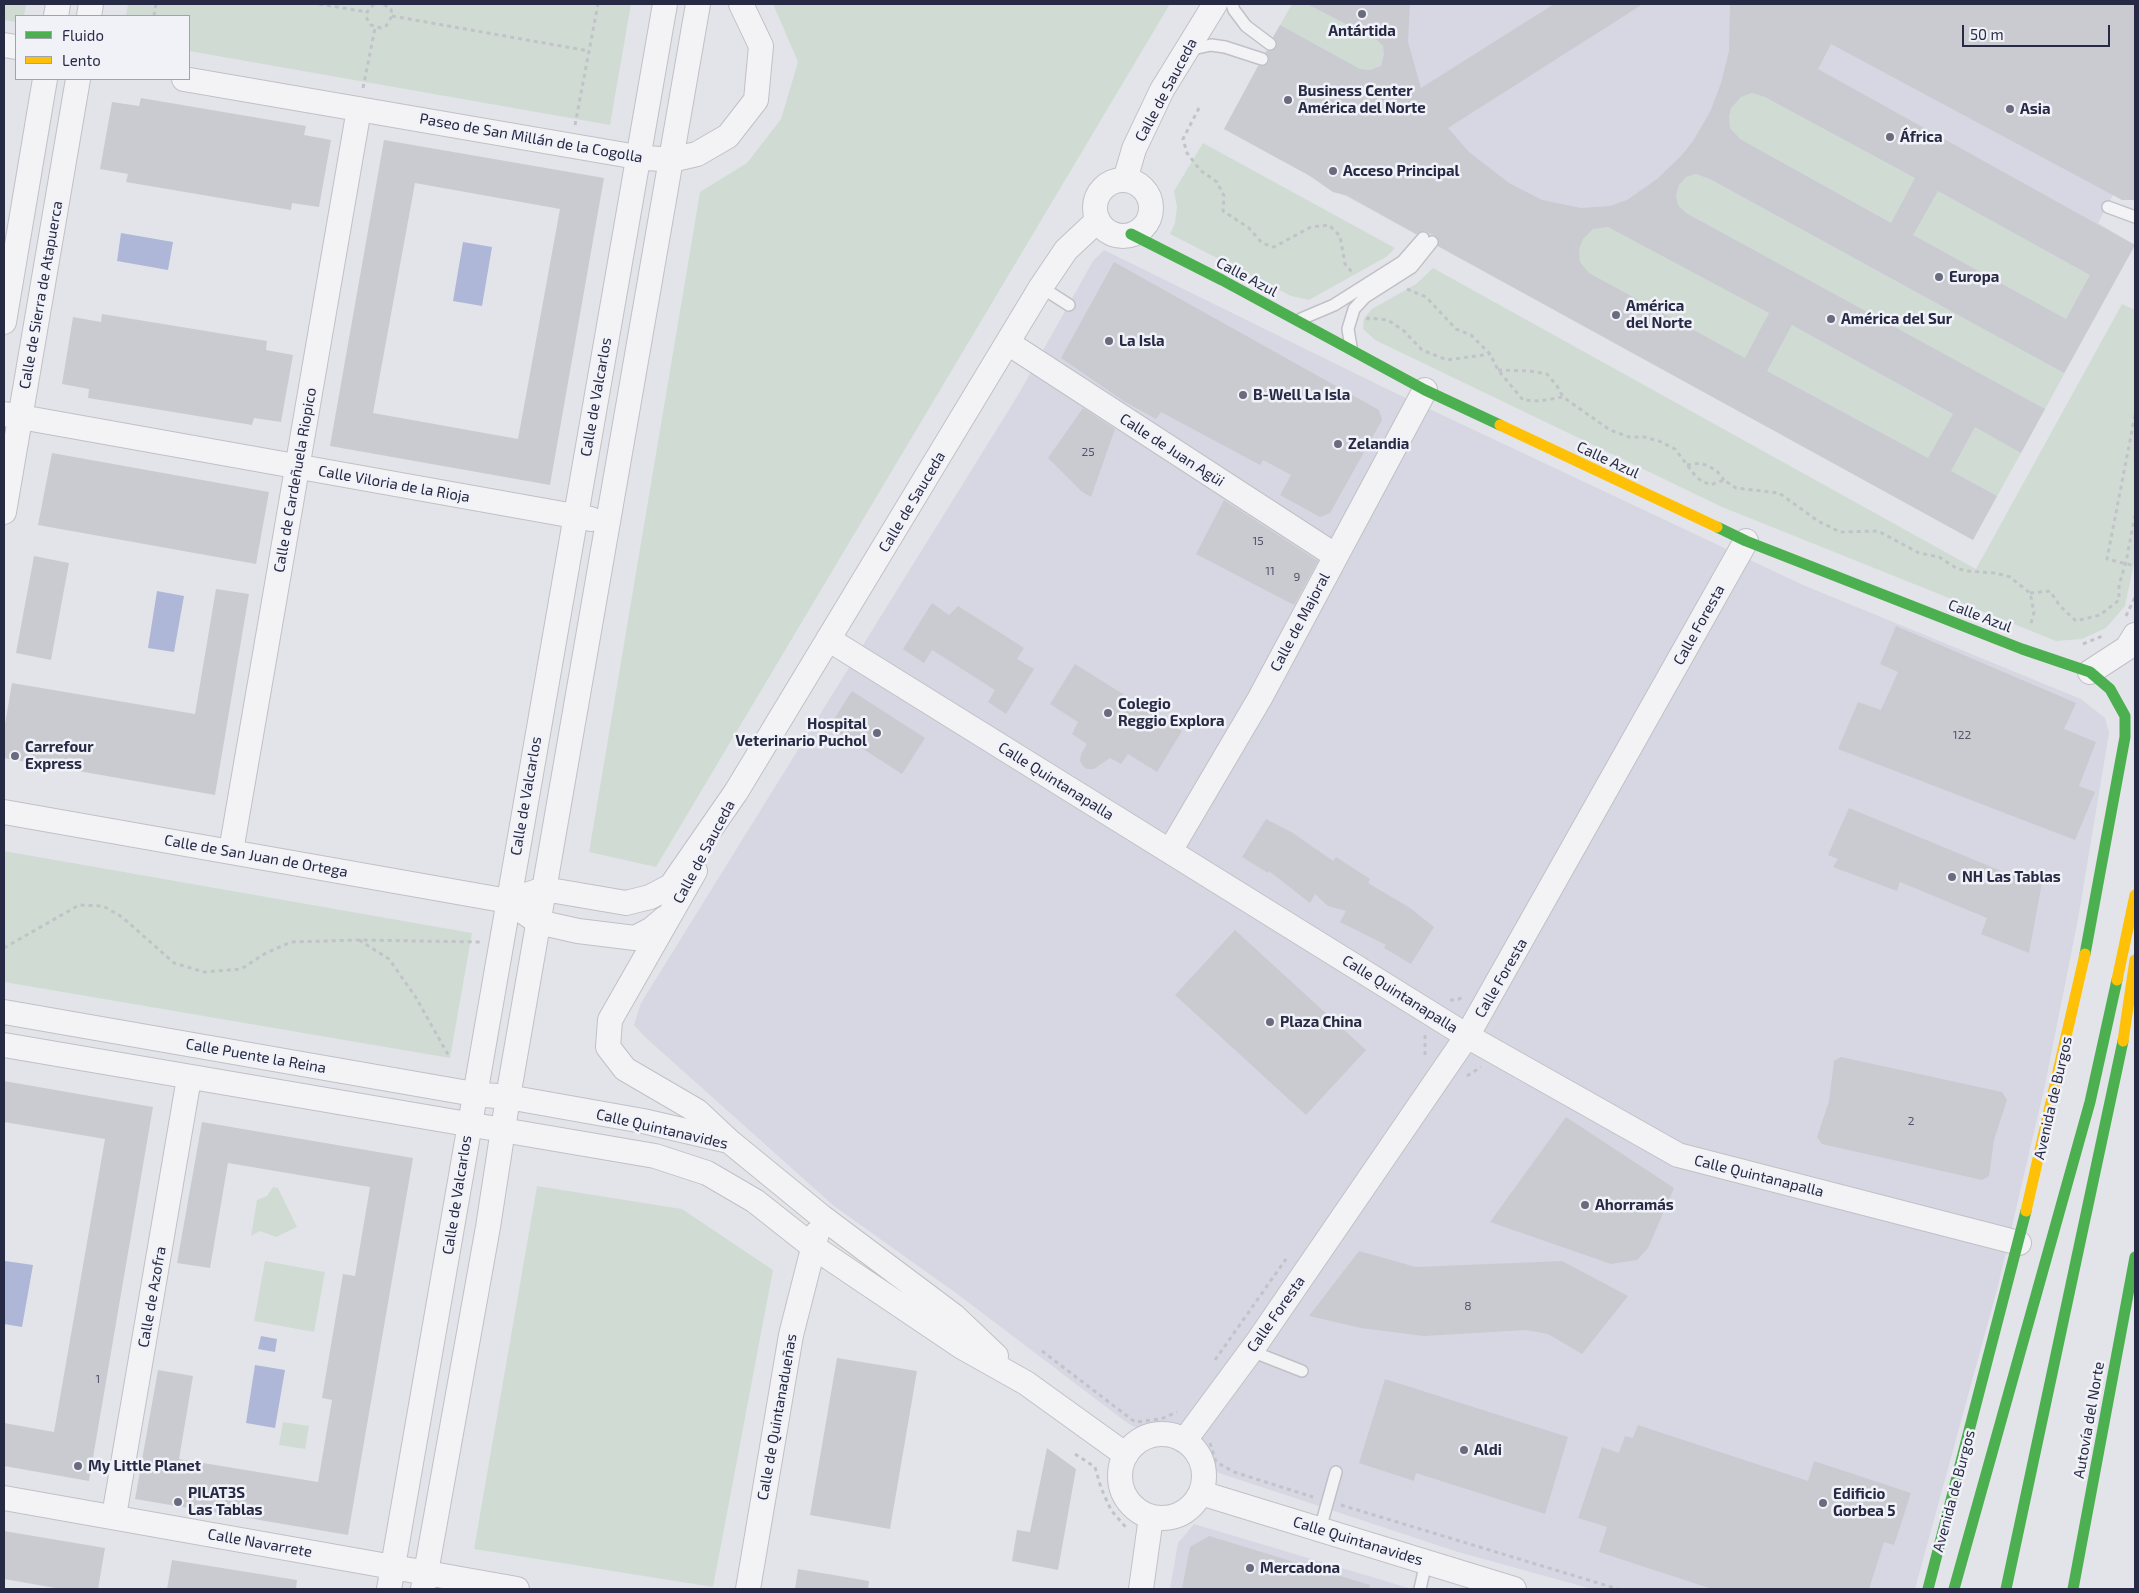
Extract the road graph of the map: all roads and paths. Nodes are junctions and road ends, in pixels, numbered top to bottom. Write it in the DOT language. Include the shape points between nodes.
graph roads {
  1 [pos="319,4"];
  2 [pos="374,4"];
  3 [pos="384,4"];
  4 [pos="598,4"];
  5 [pos="665,4"];
  6 [pos="698,4"];
  7 [pos="741,4"];
  8 [pos="1214,4"];
  9 [pos="1232,4"];
  10 [pos="367,12"];
  11 [pos="392,16"];
  12 [pos="375,28"];
  13 [pos="1270,44"];
  14 [pos="588,51"];
  15 [pos="1186,51"];
  16 [pos="1262,59"];
  17 [pos="45,80"];
  18 [pos="78,80"];
  19 [pos="190,80"];
  20 [pos="1199,108"];
  21 [pos="359,109"];
  22 [pos="572,145"];
  23 [pos="637,157"];
  24 [pos="672,160"];
  25 [pos="1125,180"];
  26 [pos="2108,207"];
  27 [pos="2135,217"];
  28 [pos="1098,220"];
  29 [pos="1131,234"];
  30 [pos="1375,279"];
  31 [pos="1388,283"];
  32 [pos="1041,287"];
  33 [pos="1069,305"];
  34 [pos="1297,321"];
  35 [pos="4,322"];
  36 [pos="1364,327"];
  37 [pos="1008,343"];
  38 [pos="1351,350"];
  39 [pos="1490,354"];
  40 [pos="1498,370"];
  41 [pos="1425,390"];
  42 [pos="1563,396"];
  43 [pos="2135,415"];
  44 [pos="12,416"];
  45 [pos="1687,465"];
  46 [pos="298,467"];
  47 [pos="1724,480"];
  48 [pos="4,512"];
  49 [pos="2135,515"];
  50 [pos="575,516"];
  51 [pos="607,523"];
  52 [pos="1746,541"];
  53 [pos="1336,556"];
  54 [pos="2126,562"];
  55 [pos="2135,566"];
  56 [pos="2030,593"];
  57 [pos="2135,597"];
  58 [pos="2128,629"];
  59 [pos="2109,633"];
  60 [pos="2028,634"];
  61 [pos="828,639"];
  62 [pos="2079,645"];
  63 [pos="2090,672"];
  64 [pos="736,792"];
  65 [pos="4,812"];
  66 [pos="1170,851"];
  67 [pos="232,852"];
  68 [pos="544,889"];
  69 [pos="2135,895"];
  70 [pos="508,900"];
  71 [pos="672,912"];
  72 [pos="538,922"];
  73 [pos="358,940"];
  74 [pos="482,942"];
  75 [pos="4,948"];
  76 [pos="2135,960"];
  77 [pos="1469,994"];
  78 [pos="1444,1000"];
  79 [pos="4,1012"];
  80 [pos="1424,1033"];
  81 [pos="1467,1036"];
  82 [pos="4,1045"];
  83 [pos="450,1058"];
  84 [pos="1423,1063"];
  85 [pos="1491,1067"];
  86 [pos="1465,1077"];
  87 [pos="189,1078"];
  88 [pos="474,1094"];
  89 [pos="508,1097"];
  90 [pos="468,1126"];
  91 [pos="504,1130"];
  92 [pos="729,1141"];
  93 [pos="822,1217"];
  94 [pos="2019,1243"];
  95 [pos="812,1246"];
  96 [pos="1290,1253"];
  97 [pos="2135,1257"];
  98 [pos="1251,1351"];
  99 [pos="1042,1352"];
  100 [pos="1212,1364"];
  101 [pos="1302,1371"];
  102 [pos="1026,1384"];
  103 [pos="1182,1407"];
  104 [pos="1215,1435"];
  105 [pos="1185,1440"];
  106 [pos="1075,1454"];
  107 [pos="1126,1455"];
  108 [pos="1336,1472"];
  109 [pos="1201,1493"];
  110 [pos="4,1498"];
  111 [pos="1328,1501"];
  112 [pos="114,1516"];
  113 [pos="1151,1517"];
  114 [pos="1320,1529"];
  115 [pos="1130,1533"];
  116 [pos="1426,1562"];
  117 [pos="391,1578"];
  118 [pos="424,1581"];
  119 [pos="517,1589"];
  120 [pos="748,1589"];
  121 [pos="1141,1589"];
  122 [pos="1420,1589"];
  123 [pos="1514,1589"];
  124 [pos="1618,1589"];
  125 [pos="1928,1589"];
  126 [pos="1954,1589"];
  127 [pos="2006,1589"];
  128 [pos="2073,1589"];
  1 -- 10 [label="path"];
  2 -- 10 [label="path"];
  3 -- 11 [label="path"];
  4 -- 14 [label="path"];
  5 -- 23 [label="street, Calle de Valcarlos"];
  6 -- 24 [label="street"];
  7 -- 24 [label="street, Paseo de San Millán de la Cogolla" via="761,46 756,100 728,136 697,154"];
  8 -- 15 [label="street, Calle de Sauceda"];
  9 -- 13 [label="lane" via="1246,26"];
  10 -- 12 [label="path" via="368,22"];
  11 -- 12 [label="path" via="386,26"];
  11 -- 14 [label="path"];
  12 -- 21 [label="path"];
  14 -- 22 [label="path"];
  15 -- 16 [label="lane" via="1211,45"];
  15 -- 25 [label="street, Calle de Sauceda" via="1162,90 1134,149"];
  17 -- 35 [label="street"];
  18 -- 44 [label="street, Calle de Sierra de Atapuerca"];
  19 -- 21 [label="street, Paseo de San Millán de la Cogolla"];
  20 -- 30 [label="path" via="1183,139 1187,153 1200,170 1217,182 1224,196 1223,211 1249,228 1262,242 1274,247 1311,226 1329,225 1340,236 1345,264 1351,271"];
  21 -- 22 [label="street, Paseo de San Millán de la Cogolla"];
  21 -- 46 [label="street, Calle de Cardeñuela Riopico"];
  22 -- 23 [label="street, Paseo de San Millán de la Cogolla"];
  23 -- 24 [label="street, Paseo de San Millán de la Cogolla"];
  23 -- 50 [label="street, Calle de Valcarlos"];
  24 -- 51 [label="street"];
  25 -- 28 [label="street" via="1106,185 1100,192 1095,211"];
  25 -- 29 [label="street" via="1139,185 1150,204 1148,220"];
  26 -- 27 [label="lane"];
  28 -- 29 [label="street" via="1106,230 1118,235"];
  28 -- 32 [label="street, Calle de Sauceda" via="1066,250"];
  29 -- 34 [label="main road, Calle Azul"];
  30 -- 31 [label="lane" via="1402,262 1427,240 1412,267"];
  30 -- 34 [label="lane" via="1334,305"];
  31 -- 38 [label="lane" via="1365,297 1354,309 1348,329"];
  31 -- 39 [label="path" via="1426,297 1456,329 1471,335"];
  32 -- 33 [label="lane"];
  32 -- 37 [label="street, Calle de Sauceda"];
  34 -- 38 [label="main road, Calle Azul"];
  36 -- 39 [label="path" via="1368,318 1388,320 1422,350 1447,360"];
  37 -- 53 [label="street, Calle de Juan Agüi"];
  37 -- 61 [label="street, Calle de Sauceda"];
  38 -- 41 [label="main road, Calle Azul"];
  39 -- 40 [label="path"];
  40 -- 42 [label="path" via="1547,374"];
  40 -- 42 [label="path" via="1523,400 1540,401"];
  41 -- 52 [label="main road, Calle Azul"];
  41 -- 53 [label="street, Calle de Majoral"];
  42 -- 45 [label="path" via="1610,430 1629,437 1659,441 1675,449"];
  43 -- 54 [label="path" via="2107,559"];
  44 -- 46 [label="street, Calle Viloria de la Rioja"];
  44 -- 48 [label="street, Calle de Sierra de Atapuerca"];
  45 -- 47 [label="path" via="1701,463 1716,470"];
  45 -- 47 [label="path" via="1697,478 1710,484"];
  46 -- 50 [label="street, Calle Viloria de la Rioja"];
  46 -- 67 [label="street, Calle de Cardeñuela Riopico"];
  47 -- 56 [label="path" via="1736,488 1779,493 1818,521 1840,532 1878,531 1897,543 1919,553 1939,557 1966,572 2010,577"];
  49 -- 54 [label="path"];
  50 -- 51 [label="street, Calle Viloria de la Rioja"];
  50 -- 70 [label="street, Calle de Valcarlos"];
  51 -- 68 [label="street"];
  52 -- 63 [label="main road, Calle Azul" via="2022,649"];
  52 -- 81 [label="street, Calle Foresta"];
  53 -- 66 [label="street, Calle de Majoral" via="1260,698"];
  54 -- 55 [label="path"];
  54 -- 56 [label="path" via="2119,585 2119,600 2100,615 2076,621 2050,591"];
  56 -- 60 [label="path" via="2034,612"];
  57 -- 58 [label="path" via="2126,618"];
  58 -- 63 [label="street" via="2126,648"];
  59 -- 62 [label="path"];
  61 -- 64 [label="street, Calle de Sauceda"];
  61 -- 66 [label="street, Calle Quintanapalla"];
  63 -- 94 [label="main road, Avenida de Burgos" via="2110,689 2125,716 2124,738 2083,966"];
  64 -- 68 [label="street, Calle de Sauceda" via="671,886 650,897 626,902"];
  64 -- 71 [label="street, Calle de Sauceda"];
  65 -- 67 [label="street, Calle de San Juan de Ortega"];
  66 -- 81 [label="street, Calle Quintanapalla"];
  67 -- 70 [label="street, Calle de San Juan de Ortega"];
  68 -- 70 [label="street, Calle de San Juan de Ortega"];
  68 -- 72 [label="street"];
  69 -- 126 [label="main road" via="2090,1102"];
  70 -- 72 [label="street, Calle de San Juan de Ortega"];
  70 -- 88 [label="street, Calle de Valcarlos"];
  71 -- 72 [label="street, Calle de Sauceda" via="652,930 635,938"];
  71 -- 92 [label="street, Calle de Sauceda" via="610,1020 608,1047 625,1069 697,1111"];
  72 -- 89 [label="street"];
  73 -- 74 [label="path"];
  73 -- 75 [label="path" via="291,942 241,969 204,972 174,963 122,917 102,906 79,905"];
  73 -- 83 [label="path" via="389,959 415,996"];
  76 -- 127 [label="main road" via="2121,1058"];
  77 -- 78 [label="path" via="1458,1000"];
  79 -- 88 [label="street, Calle Puente la Reina"];
  80 -- 84 [label="path" via="1427,1052"];
  81 -- 94 [label="street, Calle Quintanapalla" via="1678,1155"];
  81 -- 98 [label="street, Calle Foresta"];
  82 -- 87 [label="street"];
  85 -- 86 [label="path" via="1481,1067"];
  87 -- 90 [label="street"];
  87 -- 112 [label="street, Calle de Azofra"];
  88 -- 89 [label="street, Calle Puente la Reina"];
  88 -- 90 [label="street, Calle de Valcarlos"];
  89 -- 91 [label="street"];
  89 -- 92 [label="street, Calle Quintanavides" via="643,1121"];
  90 -- 91 [label="street"];
  90 -- 117 [label="street, Calle de Valcarlos"];
  91 -- 95 [label="street, Calle Quintanavides" via="655,1156 707,1173 755,1201"];
  91 -- 118 [label="street"];
  92 -- 93 [label="street, Calle Quintanavides"];
  93 -- 95 [label="street"];
  93 -- 102 [label="street, Calle Quintanavides" via="954,1316"];
  94 -- 125 [label="main road, Avenida de Burgos"];
  95 -- 102 [label="street, Calle Quintanavides" via="962,1347"];
  95 -- 120 [label="street, Calle de Quintanadueñas" via="791,1335"];
  96 -- 100 [label="path"];
  97 -- 128 [label="main road, Autovía del Norte"];
  98 -- 101 [label="lane"];
  98 -- 105 [label="street, Calle Foresta"];
  99 -- 103 [label="path" via="1135,1422 1161,1419"];
  102 -- 107 [label="street, Calle Quintanavides"];
  104 -- 111 [label="path" via="1210,1443 1216,1462 1234,1472"];
  105 -- 107 [label="street" via="1164,1434 1152,1435 1142,1439"];
  105 -- 109 [label="street" via="1196,1450 1203,1464"];
  106 -- 115 [label="path" via="1095,1467 1100,1488 1111,1510"];
  107 -- 113 [label="street" via="1121,1473 1123,1492 1139,1512"];
  108 -- 111 [label="lane"];
  109 -- 113 [label="street" via="1193,1505 1180,1514 1166,1518"];
  109 -- 114 [label="street, Calle Quintanavides"];
  110 -- 112 [label="street, Calle Navarrete"];
  111 -- 114 [label="lane"];
  111 -- 124 [label="path"];
  112 -- 117 [label="street, Calle Navarrete"];
  113 -- 121 [label="street"];
  114 -- 116 [label="street, Calle Quintanavides"];
  116 -- 122 [label="lane"];
  116 -- 123 [label="street, Calle Quintanavides"];
  117 -- 118 [label="street, Calle Navarrete"];
  118 -- 119 [label="street, Calle Navarrete"];
}
